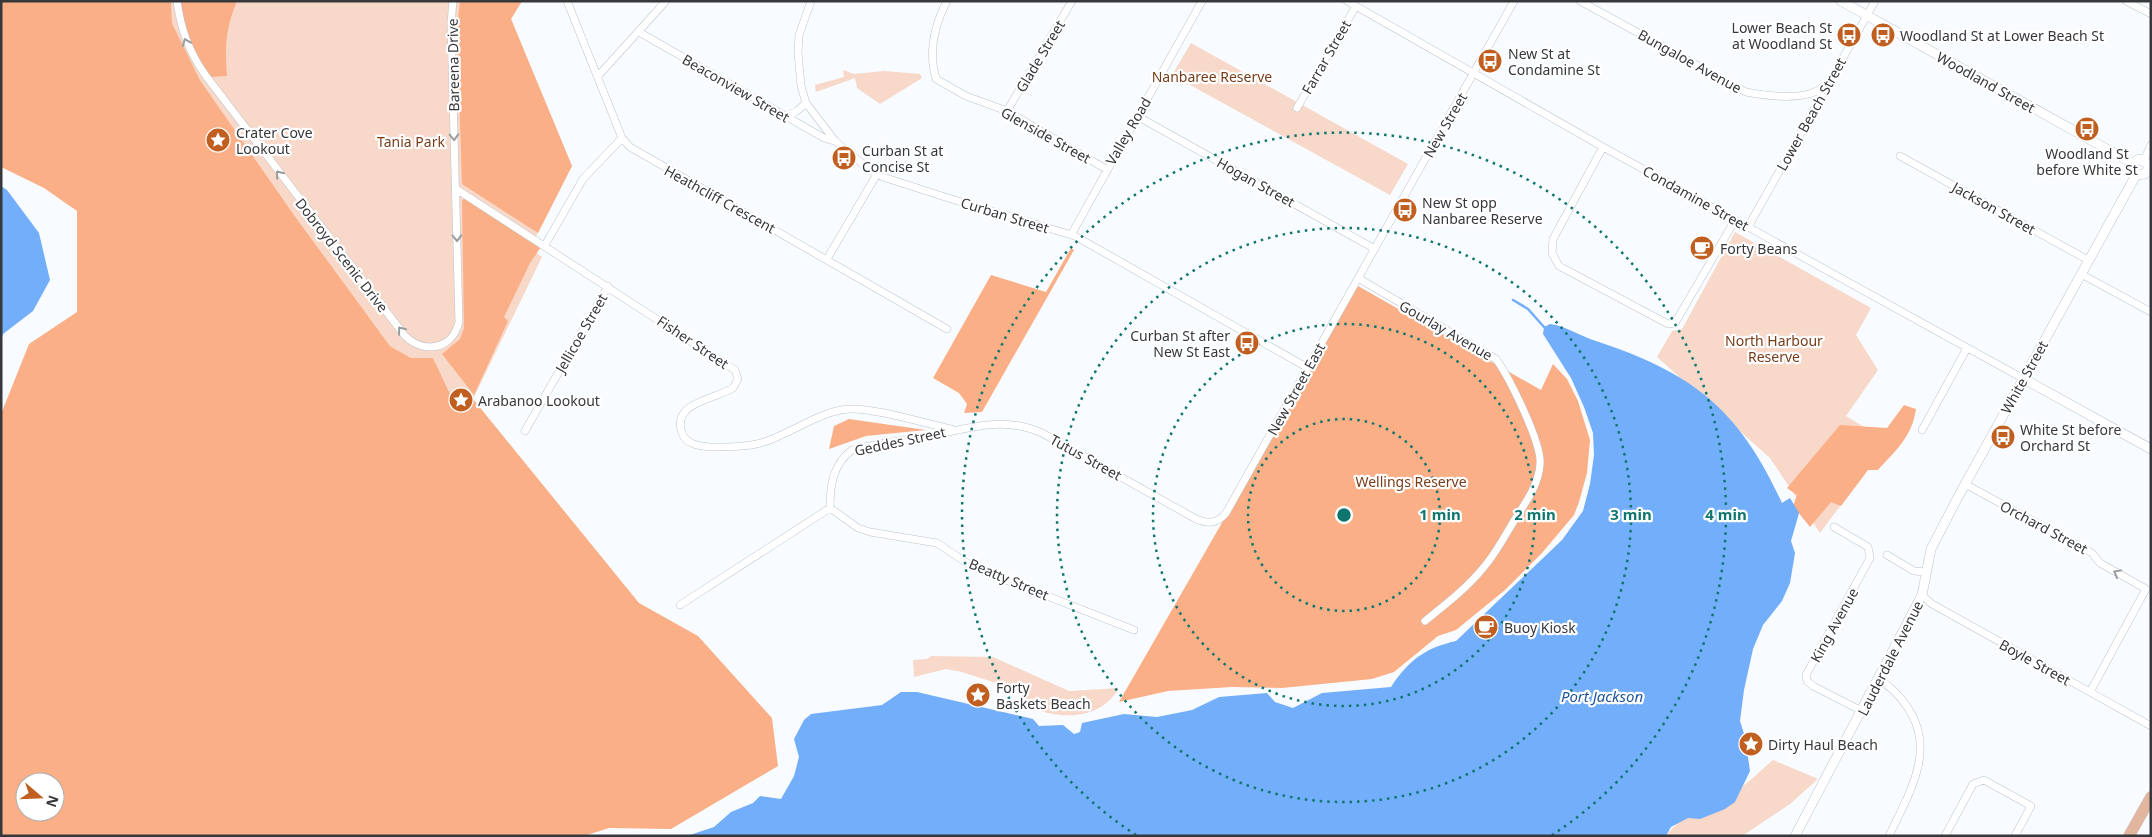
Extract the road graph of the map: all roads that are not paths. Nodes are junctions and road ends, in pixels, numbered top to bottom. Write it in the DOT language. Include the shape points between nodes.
graph roads {
  1 [pos="177,1"];
  2 [pos="453,1"];
  3 [pos="666,1"];
  4 [pos="811,1"];
  5 [pos="947,1"];
  6 [pos="1072,1"];
  7 [pos="1202,1"];
  8 [pos="1347,1"];
  9 [pos="1514,1"];
  10 [pos="1580,1"];
  11 [pos="1841,1"];
  12 [pos="1875,1"];
  13 [pos="2126,1"];
  14 [pos="568,2"];
  15 [pos="1356,6"];
  16 [pos="2151,14"];
  17 [pos="1866,16"];
  18 [pos="639,32"];
  19 [pos="1474,74"];
  20 [pos="598,76"];
  21 [pos="1831,79"];
  22 [pos="806,103"];
  23 [pos="1297,108"];
  24 [pos="1007,111"];
  25 [pos="787,116"];
  26 [pos="1137,116"];
  27 [pos="622,138"];
  28 [pos="835,141"];
  29 [pos="2151,145"];
  30 [pos="1603,147"];
  31 [pos="1900,156"];
  32 [pos="2144,160"];
  33 [pos="2132,163"];
  34 [pos="1106,169"];
  35 [pos="2149,172"];
  36 [pos="876,174"];
  37 [pos="2136,175"];
  38 [pos="456,189"];
  39 [pos="1735,220"];
  40 [pos="1748,227"];
  41 [pos="1071,235"];
  42 [pos="545,245"];
  43 [pos="1375,249"];
  44 [pos="827,259"];
  45 [pos="2088,260"];
  46 [pos="2081,274"];
  47 [pos="1358,278"];
  48 [pos="608,286"];
  49 [pos="2151,312"];
  50 [pos="947,329"];
  51 [pos="1968,348"];
  52 [pos="1308,368"];
  53 [pos="2024,379"];
  54 [pos="954,430"];
  55 [pos="1922,430"];
  56 [pos="525,431"];
  57 [pos="2151,449"];
  58 [pos="1965,484"];
  59 [pos="830,508"];
  60 [pos="1210,523"];
  61 [pos="1834,527"];
  62 [pos="1886,555"];
  63 [pos="1926,572"];
  64 [pos="1924,584"];
  65 [pos="1922,594"];
  66 [pos="680,605"];
  67 [pos="1425,621"];
  68 [pos="1134,630"];
  69 [pos="1878,679"];
  70 [pos="2090,692"];
  71 [pos="1862,711"];
  72 [pos="2151,726"];
  73 [pos="2151,797"];
  74 [pos="1795,836"];
  75 [pos="1889,836"];
  76 [pos="1945,836"];
  77 [pos="2015,836"];
  78 [pos="2129,836"];
  38 -- 1 [label="street, Dobroyd Scenic Drive, one-way" via="459,322 450,339 440,346 427,348 405,336 211,84 185,40"];
  2 -- 38 [label="street, Bareena Drive, one-way"];
  3 -- 18 [label="street"];
  4 -- 22 [label="street, Curban Street" via="799,35 798,54"];
  5 -- 24 [label="street, Glenside Street" via="932,44 936,79 959,93"];
  6 -- 24 [label="street, Glade Street"];
  7 -- 26 [label="street, Valley Road"];
  8 -- 15 [label="street, Condamine Street"];
  9 -- 19 [label="street, New Street"];
  10 -- 21 [label="street, Bungaloe Avenue" via="1746,92 1808,94 1819,90"];
  11 -- 17 [label="street, Woodland Street"];
  12 -- 17 [label="street, Lower Beach Street"];
  13 -- 16 [label="street"];
  14 -- 20 [label="street, Heathcliff Crescent"];
  15 -- 19 [label="street, Condamine Street"];
  15 -- 23 [label="street, Farrar Street"];
  17 -- 21 [label="street, Lower Beach Street"];
  17 -- 33 [label="street, Woodland Street"];
  18 -- 20 [label="street"];
  18 -- 25 [label="street, Beaconview Street"];
  19 -- 30 [label="street, Condamine Street"];
  19 -- 43 [label="street, New Street"];
  20 -- 27 [label="street, Heathcliff Crescent"];
  21 -- 40 [label="street, Lower Beach Street"];
  22 -- 25 [label="street"];
  22 -- 28 [label="street, Curban Street"];
  24 -- 34 [label="street, Glenside Street"];
  25 -- 28 [label="street, Beaconview Street"];
  26 -- 34 [label="street, Valley Road"];
  26 -- 43 [label="street, Hogan Street"];
  27 -- 42 [label="street" via="583,179"];
  27 -- 44 [label="street, Heathcliff Crescent" via="636,151"];
  28 -- 36 [label="street, Curban Street"];
  29 -- 32 [label="street"];
  30 -- 39 [label="street, Condamine Street"];
  30 -- 39 [label="street" via="1553,239 1552,254 1559,266 1668,324 1674,323"];
  31 -- 45 [label="street, Jackson Street"];
  32 -- 33 [label="street"];
  32 -- 35 [label="street"];
  33 -- 37 [label="street" via="2131,168"];
  34 -- 41 [label="street, Valley Road"];
  35 -- 37 [label="street"];
  36 -- 41 [label="street, Curban Street"];
  36 -- 44 [label="street"];
  37 -- 45 [label="street, White Street"];
  38 -- 42 [label="street, Fisher Street"];
  39 -- 40 [label="street, Condamine Street"];
  40 -- 51 [label="street, Condamine Street"];
  41 -- 52 [label="street, Curban Street"];
  42 -- 48 [label="street, Fisher Street"];
  43 -- 47 [label="street, New Street East"];
  44 -- 50 [label="street, Heathcliff Crescent"];
  45 -- 46 [label="street, White Street"];
  46 -- 49 [label="street"];
  46 -- 53 [label="street, White Street"];
  47 -- 52 [label="street, New Street East"];
  47 -- 67 [label="street, Gourlay Avenue" via="1496,359 1531,428 1541,462 1531,495 1485,566 1456,596"];
  48 -- 54 [label="street, Fisher Street" via="737,372 733,388 684,412 682,433 697,446 752,445 830,414 852,409"];
  48 -- 56 [label="street, Jellicoe Street"];
  51 -- 53 [label="street, Condamine Street"];
  51 -- 55 [label="street"];
  52 -- 60 [label="street, New Street East" via="1226,513"];
  53 -- 57 [label="street, Condamine Street"];
  53 -- 58 [label="street, White Street"];
  54 -- 59 [label="street, Geddes Street" via="852,450 837,465"];
  54 -- 60 [label="street, Tutus Street" via="1005,423 1033,428 1196,519"];
  58 -- 63 [label="street, White Street" via="1931,549"];
  70 -- 58 [label="street, Orchard Street, one-way" via="2146,588 2100,563 2092,553"];
  59 -- 66 [label="street"];
  59 -- 68 [label="street, Beatty Street" via="858,528 937,543 973,567"];
  61 -- 71 [label="street, King Avenue" via="1868,547 1870,558 1806,675 1813,686"];
  62 -- 63 [label="street" via="1914,571"];
  63 -- 64 [label="street, White Street"];
  64 -- 65 [label="street, Lauderdale Avenue"];
  65 -- 69 [label="street, Lauderdale Avenue"];
  65 -- 70 [label="street, Boyle Street" via="1932,604"];
  69 -- 71 [label="street, Lauderdale Avenue"];
  69 -- 75 [label="street" via="1892,689 1911,712 1920,732 1921,746 1915,781"];
  70 -- 72 [label="street, Boyle Street"];
  71 -- 74 [label="street, Lauderdale Avenue"];
  73 -- 78 [label="main road"];
  76 -- 77 [label="street" via="1973,784 1984,780 2032,806"];
}
